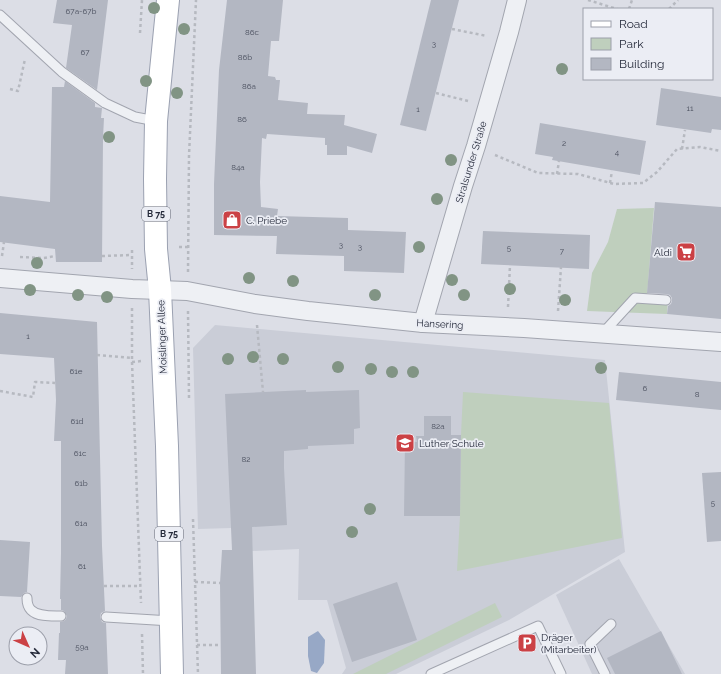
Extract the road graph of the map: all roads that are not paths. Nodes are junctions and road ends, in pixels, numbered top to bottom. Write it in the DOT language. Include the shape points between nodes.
graph roads {
  1 [pos="168,0"];
  2 [pos="517,0"];
  3 [pos="0,15"];
  4 [pos="156,121"];
  5 [pos="0,278"];
  6 [pos="160,290"];
  7 [pos="666,300"];
  8 [pos="423,324"];
  9 [pos="602,334"];
  10 [pos="721,342"];
  11 [pos="27,598"];
  12 [pos="61,616"];
  13 [pos="106,617"];
  14 [pos="171,621"];
  15 [pos="612,624"];
  16 [pos="559,673"];
  17 [pos="172,674"];
  18 [pos="431,674"];
  19 [pos="605,674"];
  1 -- 4 [label="main road, Moislinger Allee / B 75"];
  2 -- 8 [label="street, Stralsunder Straße"];
  3 -- 4 [label="lane" via="62,72 105,103 135,117"];
  4 -- 6 [label="main road, Moislinger Allee / B 75" via="156,249"];
  5 -- 6 [label="street, Hansering"];
  6 -- 8 [label="street, Hansering" via="187,291 255,304"];
  6 -- 14 [label="main road, Moislinger Allee / B 75"];
  7 -- 9 [label="lane" via="635,298"];
  8 -- 9 [label="street, Hansering"];
  9 -- 10 [label="street, Hansering"];
  11 -- 12 [label="lane" via="32,611 43,616"];
  13 -- 14 [label="lane"];
  14 -- 17 [label="main road, Moislinger Allee / B 75"];
  15 -- 19 [label="lane" via="590,644"];
  16 -- 18 [label="lane" via="538,626"];
}
